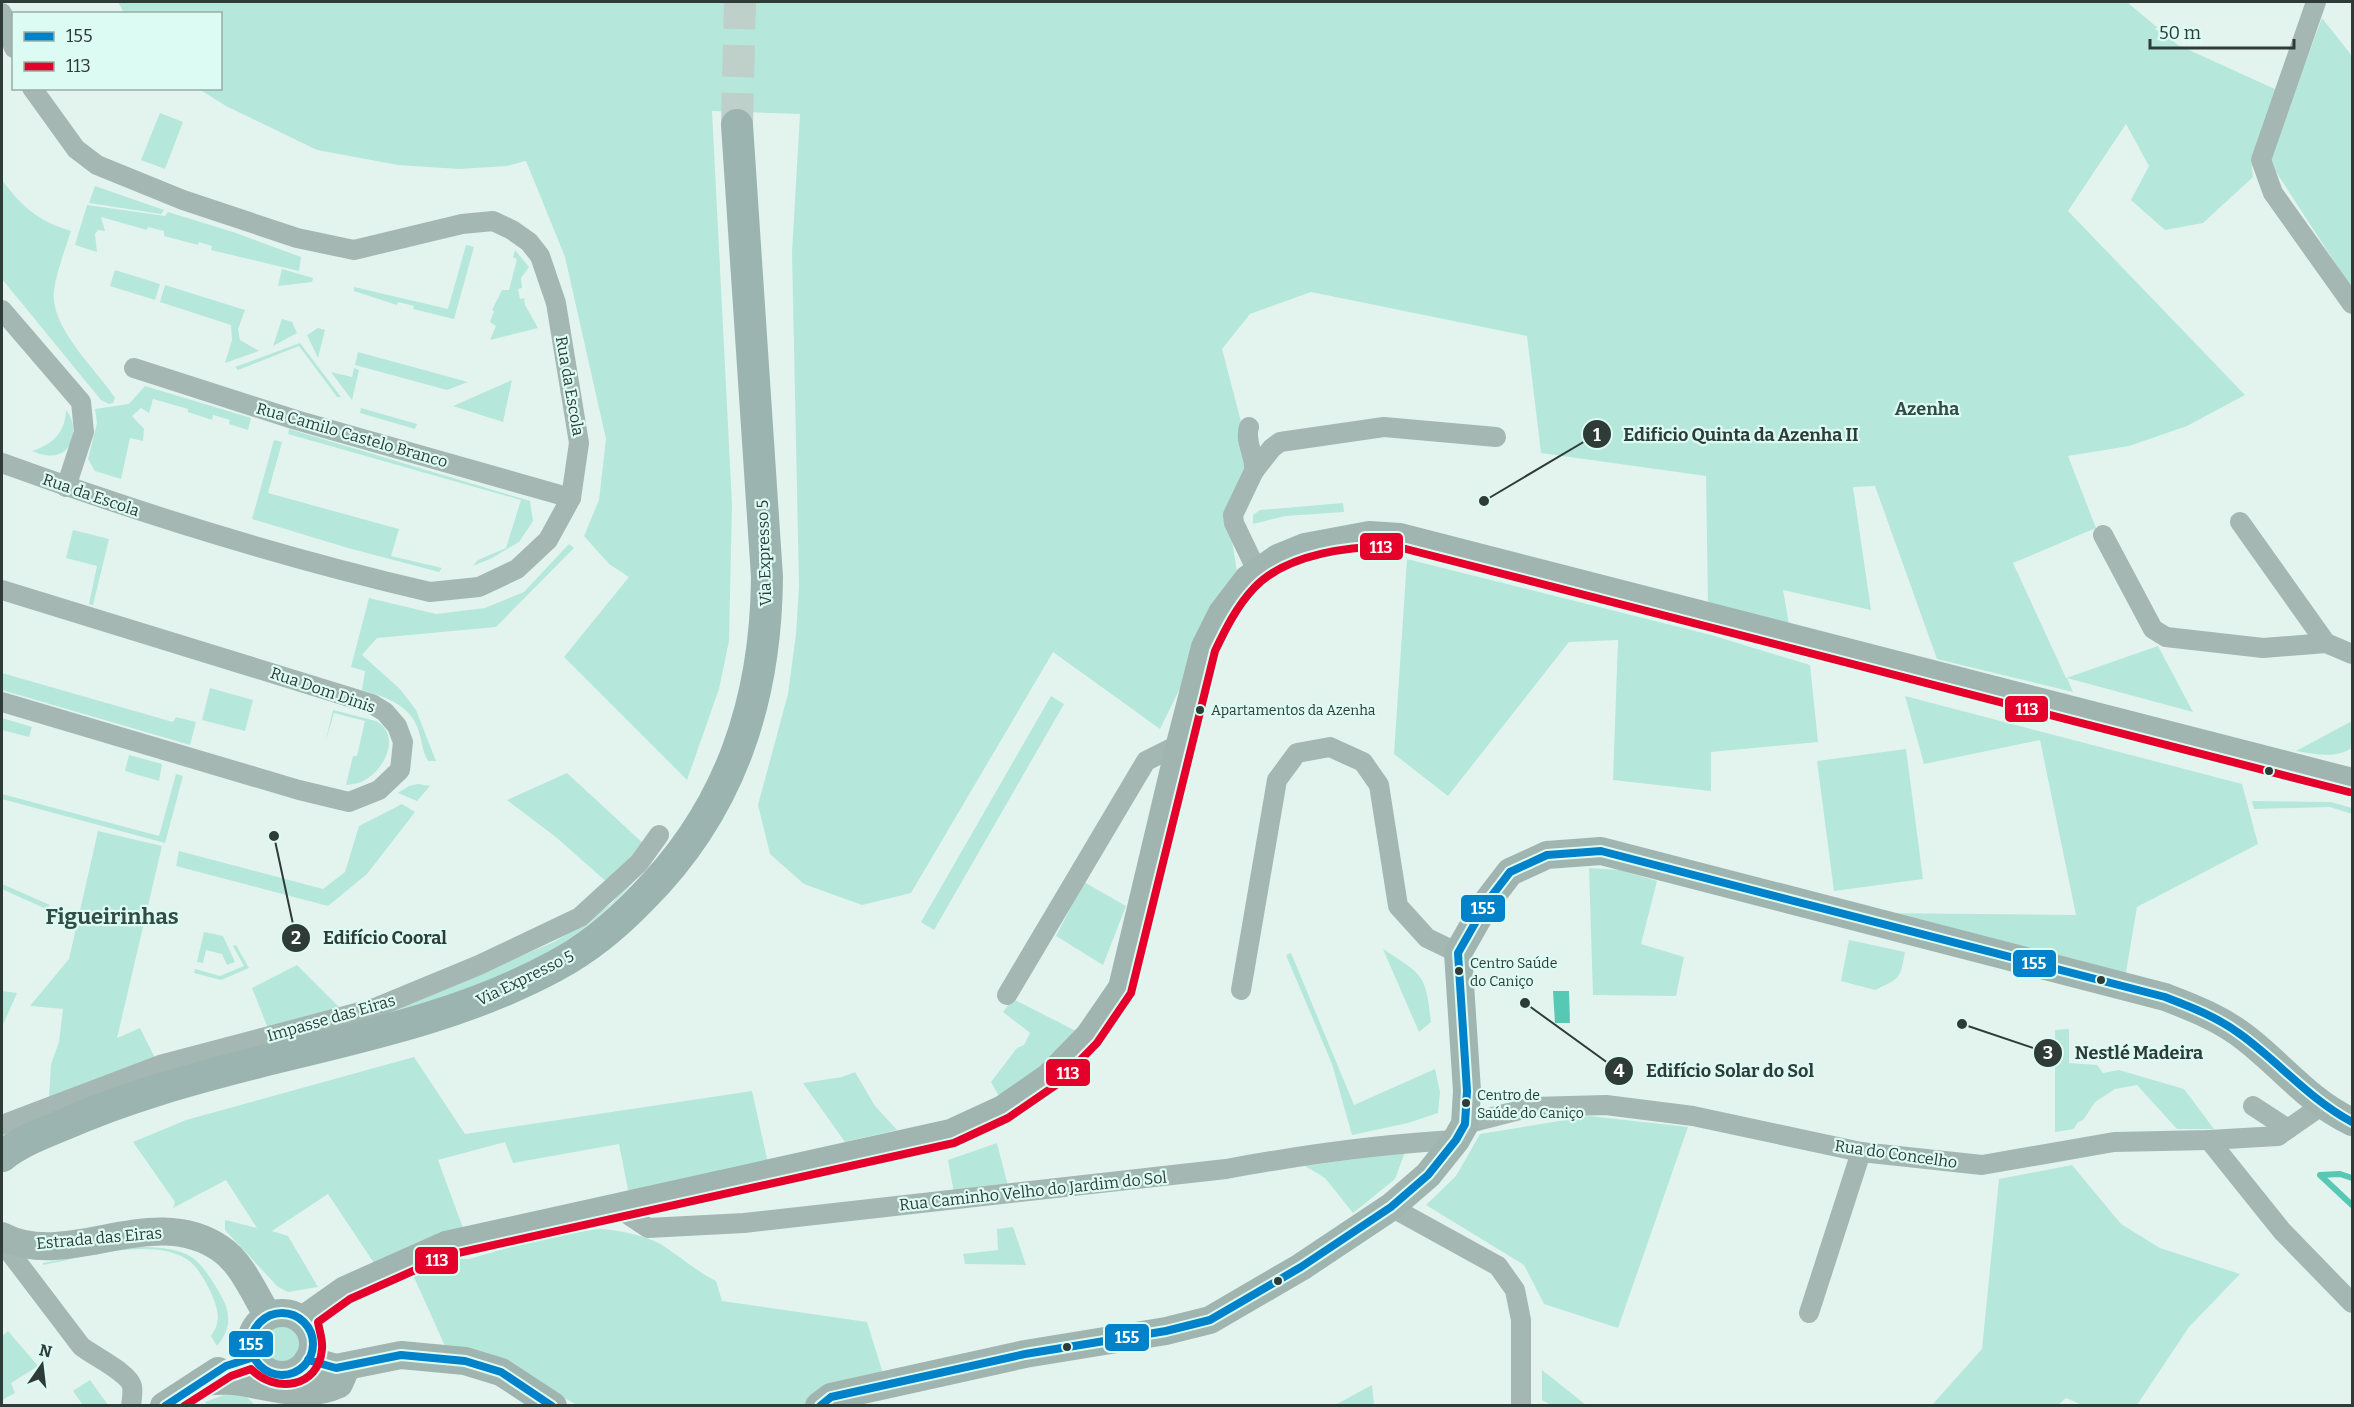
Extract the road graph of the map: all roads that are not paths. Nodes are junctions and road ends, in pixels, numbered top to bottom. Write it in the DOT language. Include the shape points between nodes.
graph roads {
  1 [pos="2316,2"];
  2 [pos="2,13"];
  3 [pos="12,42"];
  4 [pos="33,90"];
  5 [pos="737,125"];
  6 [pos="2352,304"];
  7 [pos="2,310"];
  8 [pos="134,368"];
  9 [pos="1249,427"];
  10 [pos="1496,437"];
  11 [pos="2,463"];
  12 [pos="1254,471"];
  13 [pos="66,487"];
  14 [pos="571,498"];
  15 [pos="2240,522"];
  16 [pos="2103,535"];
  17 [pos="1257,571"];
  18 [pos="2,590"];
  19 [pos="2326,643"];
  20 [pos="2352,654"];
  21 [pos="2,702"];
  22 [pos="1180,744"];
  23 [pos="2352,782"];
  24 [pos="658,836"];
  25 [pos="1458,953"];
  26 [pos="1241,990"];
  27 [pos="1006,995"];
  28 [pos="2253,1106"];
  29 [pos="2321,1106"];
  30 [pos="2352,1121"];
  31 [pos="2,1125"];
  32 [pos="2288,1129"];
  33 [pos="1460,1132"];
  34 [pos="2209,1140"];
  35 [pos="1862,1152"];
  36 [pos="2,1156"];
  37 [pos="615,1206"];
  38 [pos="1391,1207"];
  39 [pos="2,1236"];
  40 [pos="2,1242"];
  41 [pos="2352,1303"];
  42 [pos="1809,1314"];
  43 [pos="268,1316"];
  44 [pos="305,1321"];
  45 [pos="254,1357"];
  46 [pos="308,1360"];
  47 [pos="346,1368"];
  48 [pos="201,1382"];
  49 [pos="131,1406"];
  50 [pos="164,1406"];
  51 [pos="553,1406"];
  52 [pos="819,1406"];
  53 [pos="1521,1406"];
  1 -- 6 [label="street" via="2261,160 2273,193"];
  2 -- 3 [label="street"];
  4 -- 14 [label="street, Rua da Escola" via="76,149 98,165 183,200 297,238 354,250 462,224 493,221 529,242 540,256 556,303 579,443"];
  5 -- 36 [label="main road, Via Expresso 5" via="767,612 758,682 742,740 719,796 689,844 652,888 607,930 556,966 526,980 426,1020 109,1104 17,1145"];
  7 -- 13 [label="street" via="81,402 84,432"];
  8 -- 14 [label="street, Rua Camilo Castelo Branco" via="296,420"];
  9 -- 12 [label="street" via="1247,438"];
  10 -- 12 [label="street" via="1384,427 1280,442"];
  11 -- 13 [label="street, Rua da Escola"];
  12 -- 17 [label="street" via="1233,515"];
  13 -- 14 [label="street, Rua da Escola" via="281,555 430,592 479,587 517,569 548,540"];
  15 -- 19 [label="street"];
  16 -- 19 [label="street" via="2159,634 2263,648"];
  17 -- 22 [label="main road" via="1222,613 1205,647"];
  17 -- 23 [label="main road" via="1305,547 1337,539 1400,537"];
  18 -- 21 [label="street, Rua Dom Dinis" via="372,704 397,726 403,742 400,770 379,790 350,802"];
  19 -- 20 [label="street"];
  22 -- 27 [label="street" via="1146,761"];
  22 -- 37 [label="main road" via="1122,988 1089,1036 1049,1077 1003,1109 951,1133"];
  24 -- 31 [label="street, Impasse das Eiras" via="639,863 580,917 479,965 375,1008 160,1065"];
  25 -- 26 [label="street" via="1427,938 1398,906 1379,785 1363,762 1330,747 1298,753 1277,780"];
  25 -- 29 [label="main road" via="1487,902 1510,872 1547,855 1601,851 2164,997 2211,1015 2247,1038"];
  25 -- 33 [label="main road" via="1467,1091"];
  28 -- 32 [label="street"];
  29 -- 30 [label="main road"];
  29 -- 32 [label="street, Rua do Concelho"];
  32 -- 34 [label="street, Rua do Concelho" via="2278,1136"];
  33 -- 35 [label="street, Rua do Concelho" via="1532,1107 1606,1105 1693,1116"];
  33 -- 37 [label="street, Rua Caminho Velho do Jardim do Sol" via="1227,1170 755,1222 648,1228"];
  33 -- 38 [label="main road" via="1428,1175"];
  34 -- 35 [label="street, Rua do Concelho" via="2115,1142 1982,1166"];
  34 -- 41 [label="street" via="2282,1231"];
  35 -- 42 [label="street"];
  37 -- 44 [label="main road" via="446,1245 345,1290"];
  38 -- 52 [label="main road" via="1301,1267 1210,1320 831,1396"];
  38 -- 53 [label="street" via="1498,1266 1515,1290 1521,1320"];
  39 -- 43 [label="main road, Estrada das Eiras" via="37,1247 152,1231 192,1235 222,1249 242,1272"];
  40 -- 49 [label="street, Estrada das Eiras" via="68,1332 81,1346 128,1378 132,1386"];
  43 -- 44 [label="main road" via="286,1312"];
  43 -- 45 [label="main road" via="252,1337"];
  44 -- 46 [label="main road" via="313,1341"];
  45 -- 46 [label="main road" via="260,1366 278,1375 298,1371"];
  45 -- 48 [label="main road" via="226,1366"];
  46 -- 47 [label="main road"];
  47 -- 48 [label="main road" via="339,1384 312,1392 232,1381"];
  47 -- 51 [label="main road" via="401,1355 465,1361 501,1372"];
  48 -- 50 [label="main road"];
}
